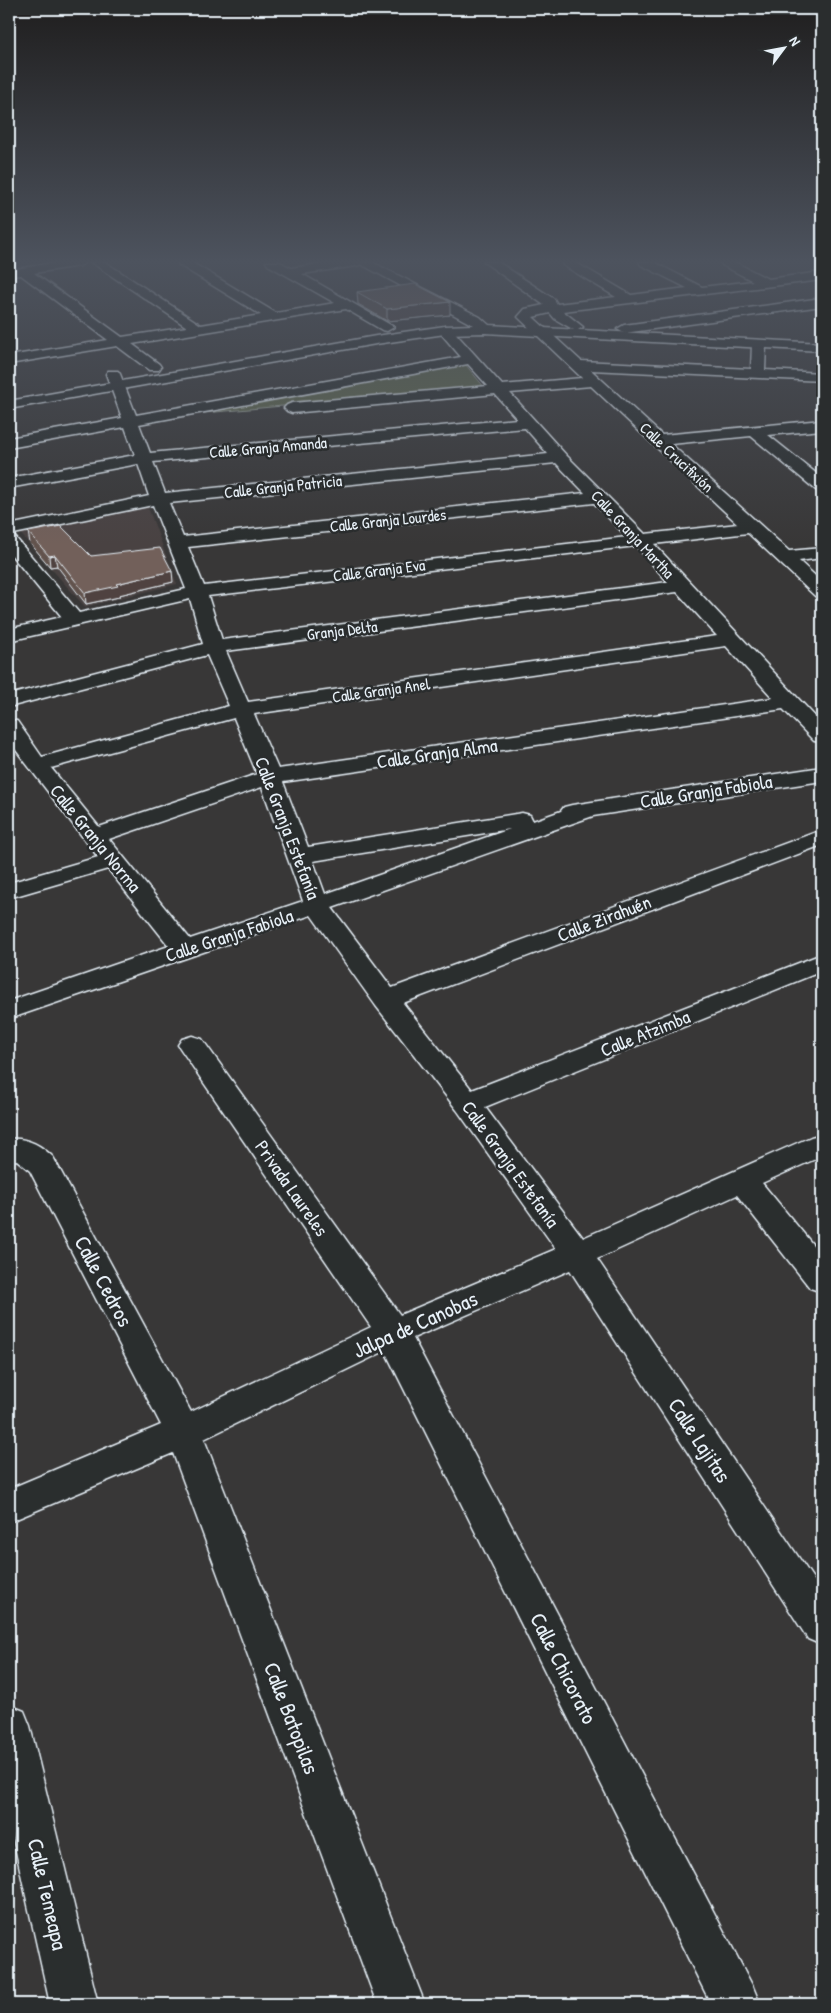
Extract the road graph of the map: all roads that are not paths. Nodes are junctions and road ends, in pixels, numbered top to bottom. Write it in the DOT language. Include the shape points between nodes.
graph roads {
  1 [pos="34,356"];
  2 [pos="139,356"];
  3 [pos="217,356"];
  4 [pos="272,356"];
  5 [pos="468,356"];
  6 [pos="566,356"];
  7 [pos="759,356"];
  8 [pos="471,359"];
  9 [pos="9,360"];
  10 [pos="576,365"];
  11 [pos="154,367"];
  12 [pos="758,374"];
  13 [pos="822,377"];
  14 [pos="116,380"];
  15 [pos="595,381"];
  16 [pos="500,390"];
  17 [pos="9,391"];
  18 [pos="9,405"];
  19 [pos="129,422"];
  20 [pos="529,422"];
  21 [pos="822,425"];
  22 [pos="754,431"];
  23 [pos="658,440"];
  24 [pos="9,444"];
  25 [pos="144,458"];
  26 [pos="560,458"];
  27 [pos="822,465"];
  28 [pos="800,467"];
  29 [pos="9,484"];
  30 [pos="822,486"];
  31 [pos="598,497"];
  32 [pos="159,499"];
  33 [pos="754,527"];
  34 [pos="9,530"];
  35 [pos="640,540"];
  36 [pos="9,542"];
  37 [pos="177,543"];
  38 [pos="822,553"];
  39 [pos="786,556"];
  40 [pos="681,586"];
  41 [pos="197,592"];
  42 [pos="822,592"];
  43 [pos="75,620"];
  44 [pos="9,635"];
  45 [pos="730,640"];
  46 [pos="214,647"];
  47 [pos="9,701"];
  48 [pos="788,702"];
  49 [pos="240,710"];
  50 [pos="9,726"];
  51 [pos="822,736"];
  52 [pos="37,765"];
  53 [pos="822,774"];
  54 [pos="270,777"];
  55 [pos="590,809"];
  56 [pos="95,836"];
  57 [pos="822,836"];
  58 [pos="298,856"];
  59 [pos="114,860"];
  60 [pos="9,891"];
  61 [pos="318,906"];
  62 [pos="185,949"];
  63 [pos="822,962"];
  64 [pos="386,1000"];
  65 [pos="9,1010"];
  66 [pos="192,1045"];
  67 [pos="467,1103"];
  68 [pos="822,1144"];
  69 [pos="9,1150"];
  70 [pos="743,1181"];
  71 [pos="577,1254"];
  72 [pos="822,1279"];
  73 [pos="393,1332"];
  74 [pos="183,1432"];
  75 [pos="9,1506"];
  76 [pos="822,1626"];
  77 [pos="9,1726"];
  78 [pos="74,2004"];
  79 [pos="402,2004"];
  80 [pos="736,2004"];
  1 -- 9 [label="street"];
  2 -- 11 [label="street"];
  3 -- 11 [label="street"];
  4 -- 14 [label="street"];
  5 -- 8 [label="street, Calle Granja Martha"];
  6 -- 10 [label="street, Calle Crucifixión"];
  7 -- 12 [label="street"];
  8 -- 16 [label="street, Calle Granja Martha"];
  8 -- 19 [label="street"];
  10 -- 12 [label="street"];
  10 -- 15 [label="street, Calle Crucifixión"];
  11 -- 14 [label="street"];
  12 -- 13 [label="street"];
  14 -- 17 [label="street"];
  14 -- 18 [label="street"];
  14 -- 19 [label="street, Calle Granja Estefanía"];
  15 -- 16 [label="street"];
  15 -- 23 [label="street, Calle Crucifixión"];
  16 -- 19 [label="street"];
  16 -- 20 [label="street, Calle Granja Martha"];
  19 -- 24 [label="street"];
  19 -- 25 [label="street, Calle Granja Estefanía"];
  20 -- 25 [label="street, Calle Granja Amanda"];
  20 -- 26 [label="street, Calle Granja Martha"];
  21 -- 22 [label="street"];
  22 -- 23 [label="street"];
  22 -- 28 [label="street"];
  23 -- 33 [label="street, Calle Crucifixión"];
  25 -- 29 [label="street, Calle Granja Amanda"];
  25 -- 32 [label="street, Calle Granja Estefanía"];
  26 -- 31 [label="street, Calle Granja Martha"];
  26 -- 32 [label="street, Calle Granja Patricia"];
  27 -- 28 [label="street"];
  28 -- 30 [label="street"];
  31 -- 35 [label="street, Calle Granja Martha"];
  31 -- 37 [label="street, Calle Granja Lourdes"];
  32 -- 34 [label="street, Calle Granja Patricia"];
  32 -- 37 [label="street, Calle Granja Estefanía"];
  33 -- 35 [label="street, Calle Granja Eva"];
  33 -- 39 [label="street, Calle Crucifixión"];
  35 -- 40 [label="street, Calle Granja Martha"];
  35 -- 41 [label="street, Calle Granja Eva"];
  36 -- 43 [label="street"];
  37 -- 41 [label="street, Calle Granja Estefanía"];
  38 -- 39 [label="street"];
  39 -- 42 [label="street, Calle Crucifixión"];
  40 -- 45 [label="street, Calle Granja Martha"];
  40 -- 46 [label="street, Granja Delta"];
  41 -- 43 [label="street, Calle Granja Eva"];
  41 -- 46 [label="street, Calle Granja Estefanía"];
  43 -- 44 [label="street, Calle Granja Eva"];
  45 -- 48 [label="street, Calle Granja Martha"];
  45 -- 49 [label="street, Calle Granja Anel"];
  46 -- 47 [label="street, Granja Delta"];
  46 -- 49 [label="street, Calle Granja Estefanía"];
  48 -- 51 [label="street, Calle Granja Martha"];
  48 -- 54 [label="street, Calle Granja Alma"];
  49 -- 52 [label="street, Calle Granja Anel"];
  49 -- 54 [label="street, Calle Granja Estefanía"];
  50 -- 52 [label="street, Calle Granja Norma"];
  52 -- 56 [label="street, Calle Granja Norma"];
  53 -- 55 [label="street, Calle Granja Fabiola"];
  54 -- 56 [label="street, Calle Granja Alma"];
  54 -- 58 [label="street, Calle Granja Estefanía"];
  55 -- 58 [label="street, Calle Granja Fabiola"];
  55 -- 61 [label="street, Calle Granja Fabiola"];
  56 -- 59 [label="street, Calle Granja Norma"];
  57 -- 64 [label="street, Calle Zirahuén"];
  58 -- 61 [label="street, Calle Granja Estefanía"];
  59 -- 60 [label="street"];
  59 -- 62 [label="street, Calle Granja Norma"];
  61 -- 62 [label="street, Calle Granja Fabiola"];
  61 -- 64 [label="street, Calle Granja Estefanía"];
  62 -- 65 [label="street, Calle Granja Fabiola"];
  63 -- 67 [label="street, Calle Atzimba"];
  64 -- 67 [label="street, Calle Granja Estefanía"];
  66 -- 73 [label="street, Privada Laureles"];
  67 -- 71 [label="street, Calle Granja Estefanía"];
  68 -- 70 [label="street, Jalpa de Canobas"];
  69 -- 74 [label="street, Calle Cedros" via="18,1148 32,1154 42,1165"];
  70 -- 71 [label="street, Jalpa de Canobas"];
  70 -- 72 [label="street"];
  71 -- 73 [label="street, Jalpa de Canobas"];
  71 -- 76 [label="street, Calle Lajitas"];
  73 -- 74 [label="street, Jalpa de Canobas"];
  73 -- 80 [label="street, Calle Chicorato"];
  74 -- 75 [label="street, Jalpa de Canobas"];
  74 -- 79 [label="street, Calle Batopilas"];
  77 -- 78 [label="street, Calle Temeapa"];
}
